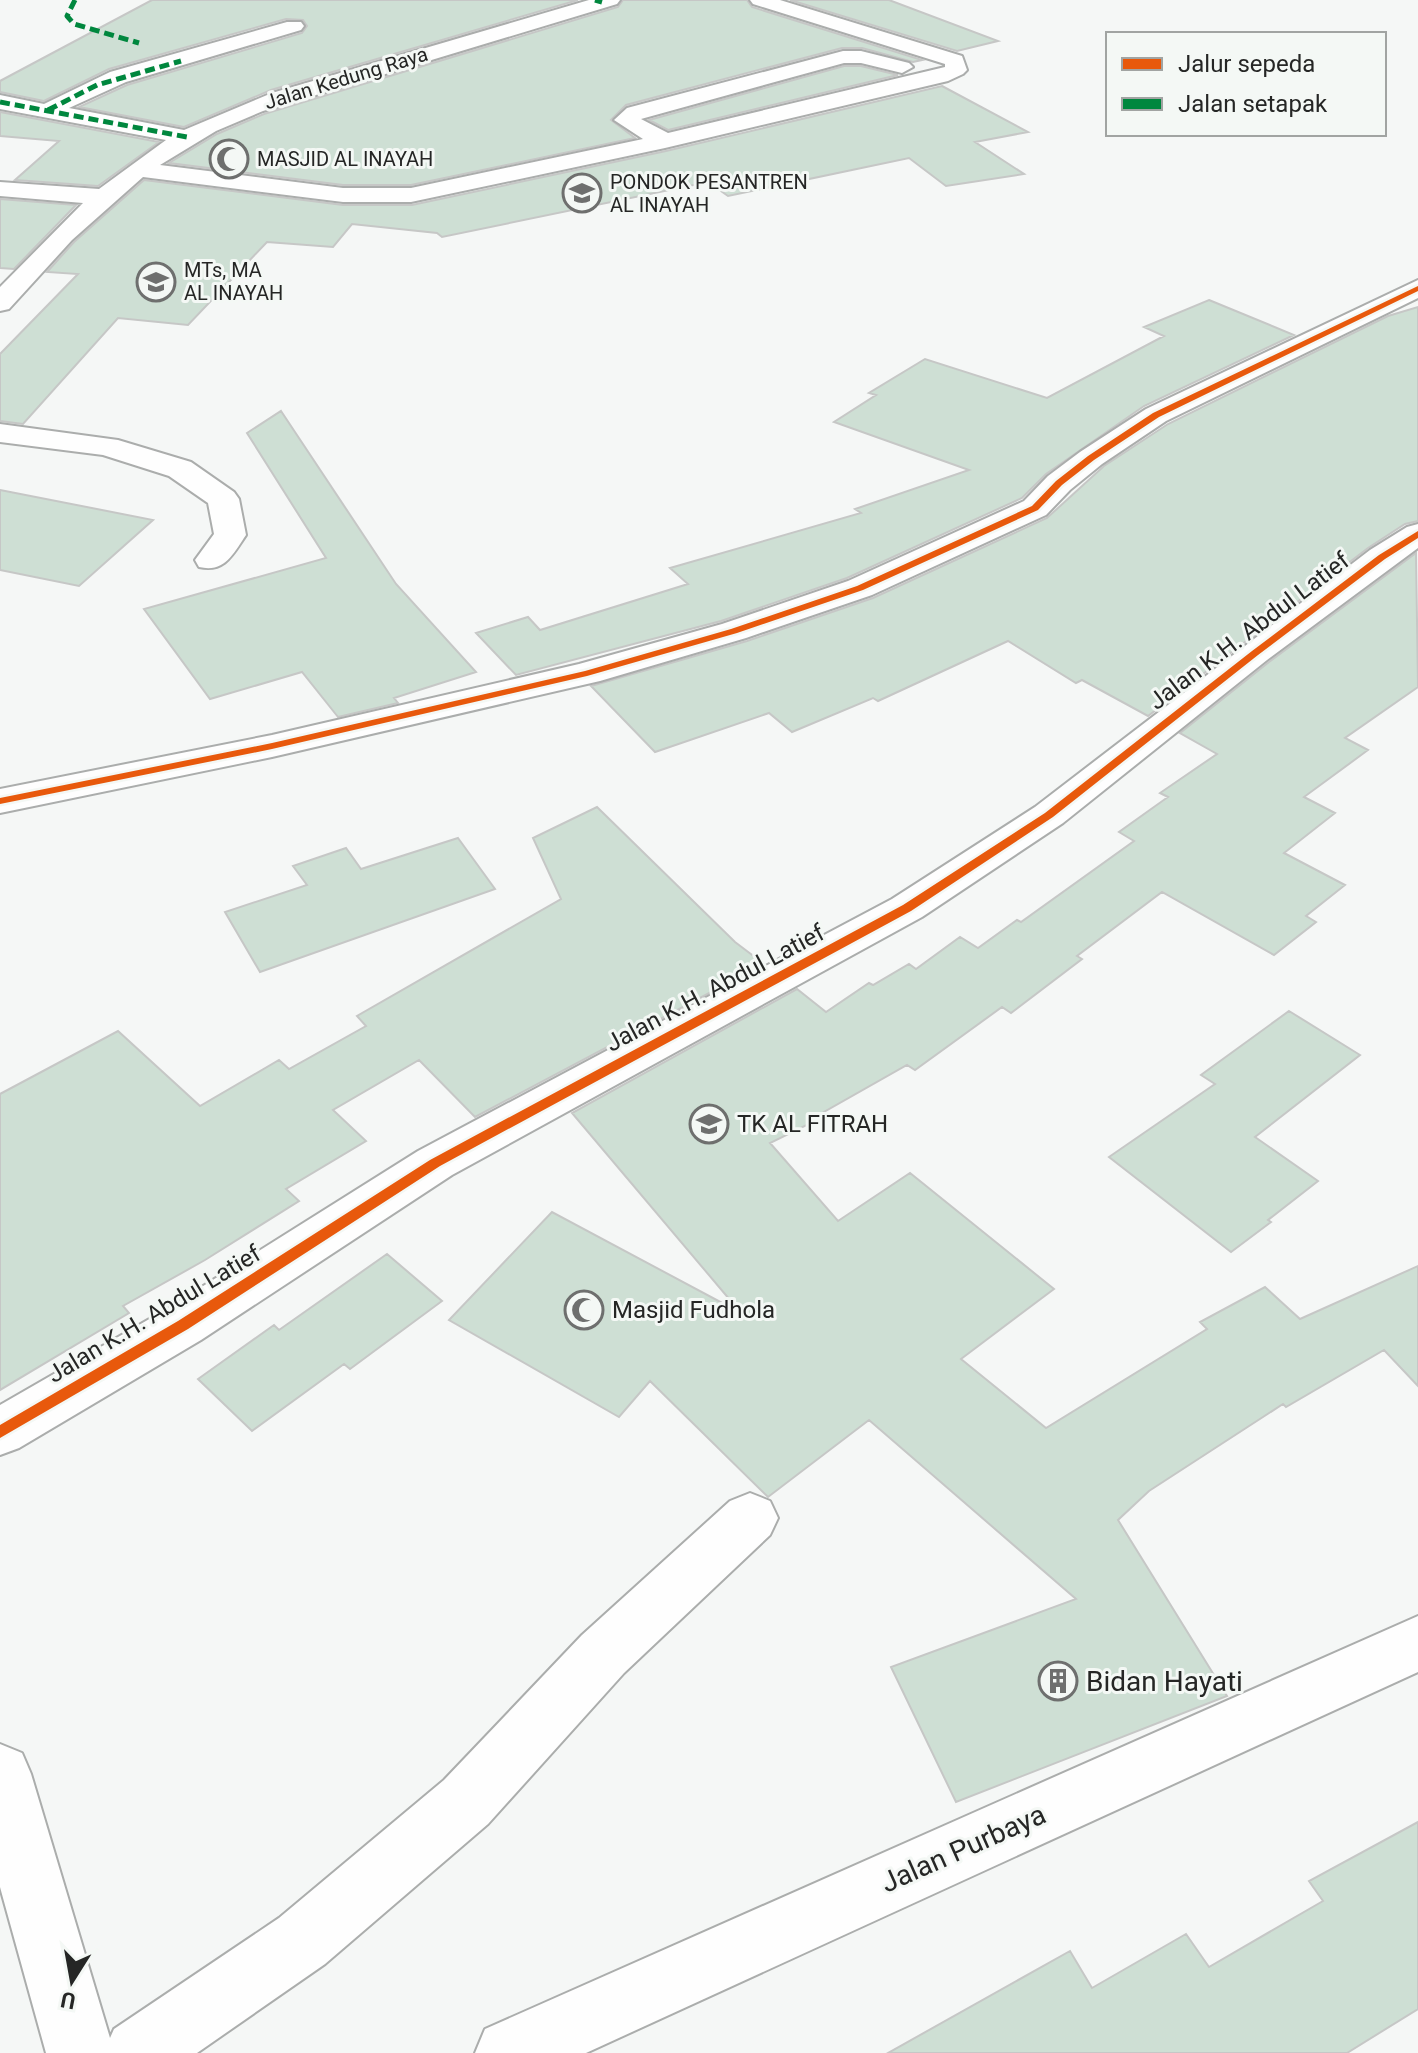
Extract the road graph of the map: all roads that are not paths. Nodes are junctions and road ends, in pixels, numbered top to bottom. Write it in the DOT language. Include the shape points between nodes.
graph roads {
  1 [pos="760,0"];
  2 [pos="602,1"];
  3 [pos="294,26"];
  4 [pos="139,43"];
  5 [pos="181,61"];
  6 [pos="211,73"];
  7 [pos="935,77"];
  8 [pos="250,88"];
  9 [pos="274,98"];
  10 [pos="0,102"];
  11 [pos="48,110"];
  12 [pos="187,137"];
  13 [pos="665,141"];
  14 [pos="139,169"];
  15 [pos="0,189"];
  16 [pos="106,197"];
  17 [pos="12,274"];
  18 [pos="1418,288"];
  19 [pos="0,303"];
  20 [pos="0,433"];
  21 [pos="1418,534"];
  22 [pos="211,560"];
  23 [pos="0,801"];
  24 [pos="0,1432"];
  25 [pos="750,1518"];
  26 [pos="1418,1643"];
  27 [pos="0,1774"];
  28 [pos="80,2053"];
  29 [pos="138,2053"];
  30 [pos="509,2053"];
  1 -- 7 [label="street" via="955,60 956,70"];
  2 -- 9 [label="street, Jalan Kedung Raya"];
  3 -- 5 [label="street"];
  4 -- 5 [label="street"];
  5 -- 6 [label="street"];
  5 -- 11 [label="street" via="97,85"];
  7 -- 13 [label="street"];
  7 -- 13 [label="street" via="876,59 843,57 625,120"];
  8 -- 9 [label="street"];
  9 -- 12 [label="street, Jalan Kedung Raya"];
  10 -- 11 [label="street"];
  11 -- 12 [label="street"];
  12 -- 14 [label="street, Jalan Kedung Raya"];
  13 -- 14 [label="street" via="398,196 343,195"];
  14 -- 16 [label="street, Jalan Kedung Raya"];
  15 -- 16 [label="street"];
  16 -- 17 [label="street, Jalan Kedung Raya"];
  17 -- 19 [label="street, Jalan Kedung Raya"];
  18 -- 23 [label="street" via="1156,415 1081,466 1035,508 860,588 587,673 272,746"];
  20 -- 22 [label="street" via="107,446 180,469 223,499 230,535"];
  21 -- 24 [label="street, Jalan K.H. Abdul Latief" via="1255,653 1049,815 907,908 435,1163 183,1325"];
  25 -- 29 [label="street" via="603,1654 466,1802 302,1941"];
  26 -- 30 [label="street, Jalan Purbaya"];
  27 -- 28 [label="street"];
}
